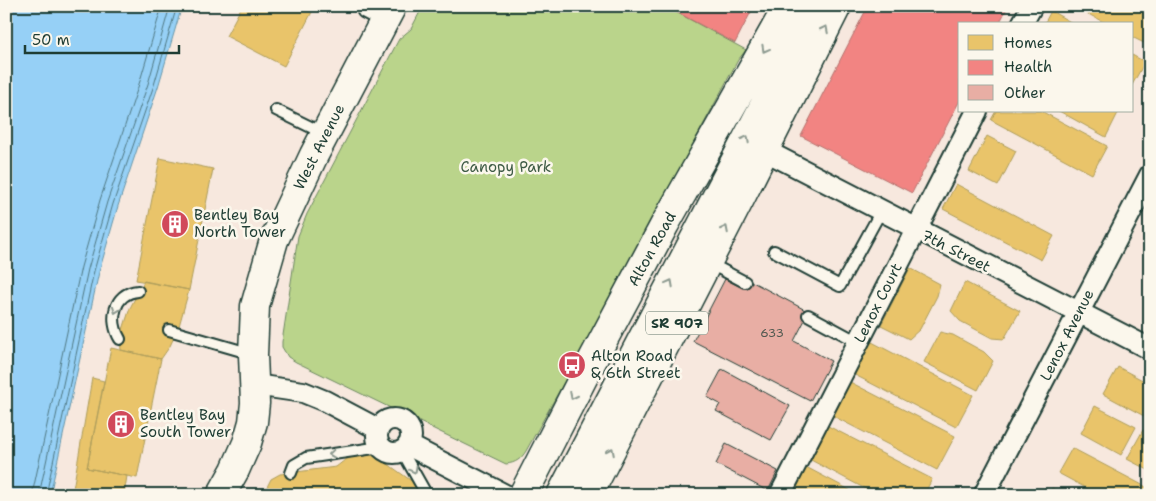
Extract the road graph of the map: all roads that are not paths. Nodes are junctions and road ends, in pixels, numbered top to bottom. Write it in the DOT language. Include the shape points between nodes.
graph roads {
  1 [pos="788,6"];
  2 [pos="816,6"];
  3 [pos="836,6"];
  4 [pos="1032,6"];
  5 [pos="380,14"];
  6 [pos="1023,22"];
  7 [pos="276,110"];
  8 [pos="975,112"];
  9 [pos="325,134"];
  10 [pos="764,150"];
  11 [pos="1150,175"];
  12 [pos="881,211"];
  13 [pos="915,229"];
  14 [pos="774,251"];
  15 [pos="708,263"];
  16 [pos="745,282"];
  17 [pos="138,291"];
  18 [pos="1078,313"];
  19 [pos="808,315"];
  20 [pos="169,330"];
  21 [pos="120,339"];
  22 [pos="858,342"];
  23 [pos="1150,349"];
  24 [pos="253,355"];
  25 [pos="255,385"];
  26 [pos="379,438"];
  27 [pos="405,448"];
  28 [pos="291,473"];
  29 [pos="531,488"];
  30 [pos="424,490"];
  31 [pos="221,495"];
  32 [pos="504,495"];
  33 [pos="561,495"];
  34 [pos="588,495"];
  35 [pos="780,495"];
  36 [pos="984,495"];
  1 -- 29 [label="main road, Alton Road, one-way" via="665,224"];
  33 -- 2 [label="main road, one-way"];
  10 -- 3 [label="main road, SR 907, one-way"];
  4 -- 6 [label="street"];
  5 -- 9 [label="main road, West Avenue"];
  7 -- 9 [label="lane"];
  8 -- 13 [label="street, Lenox Court"];
  9 -- 24 [label="main road, West Avenue" via="274,240 255,306"];
  10 -- 12 [label="street, 7th Street"];
  15 -- 10 [label="main road, SR 907, one-way"];
  11 -- 18 [label="street, Lenox Avenue"];
  12 -- 13 [label="street, 7th Street"];
  12 -- 14 [label="lane" via="840,286"];
  13 -- 18 [label="street, 7th Street"];
  13 -- 22 [label="street, Lenox Court"];
  15 -- 16 [label="lane"];
  34 -- 15 [label="main road, SR 907, one-way"];
  17 -- 21 [label="lane, one-way" via="125,296 114,311 114,330"];
  18 -- 23 [label="street, 7th Street"];
  18 -- 36 [label="street, Lenox Avenue"];
  19 -- 22 [label="lane"];
  20 -- 24 [label="lane"];
  22 -- 35 [label="street, Lenox Court"];
  24 -- 25 [label="main road, West Avenue"];
  25 -- 26 [label="street" via="303,392 325,401"];
  25 -- 31 [label="main road, West Avenue" via="256,403 247,443"];
  26 -- 27 [label="street" via="391,453"];
  26 -- 27 [label="street" via="385,421 401,420 411,431"];
  26 -- 28 [label="lane, one-way" via="306,458 294,465"];
  27 -- 30 [label="lane, one-way"];
  27 -- 32 [label="street"];
}
